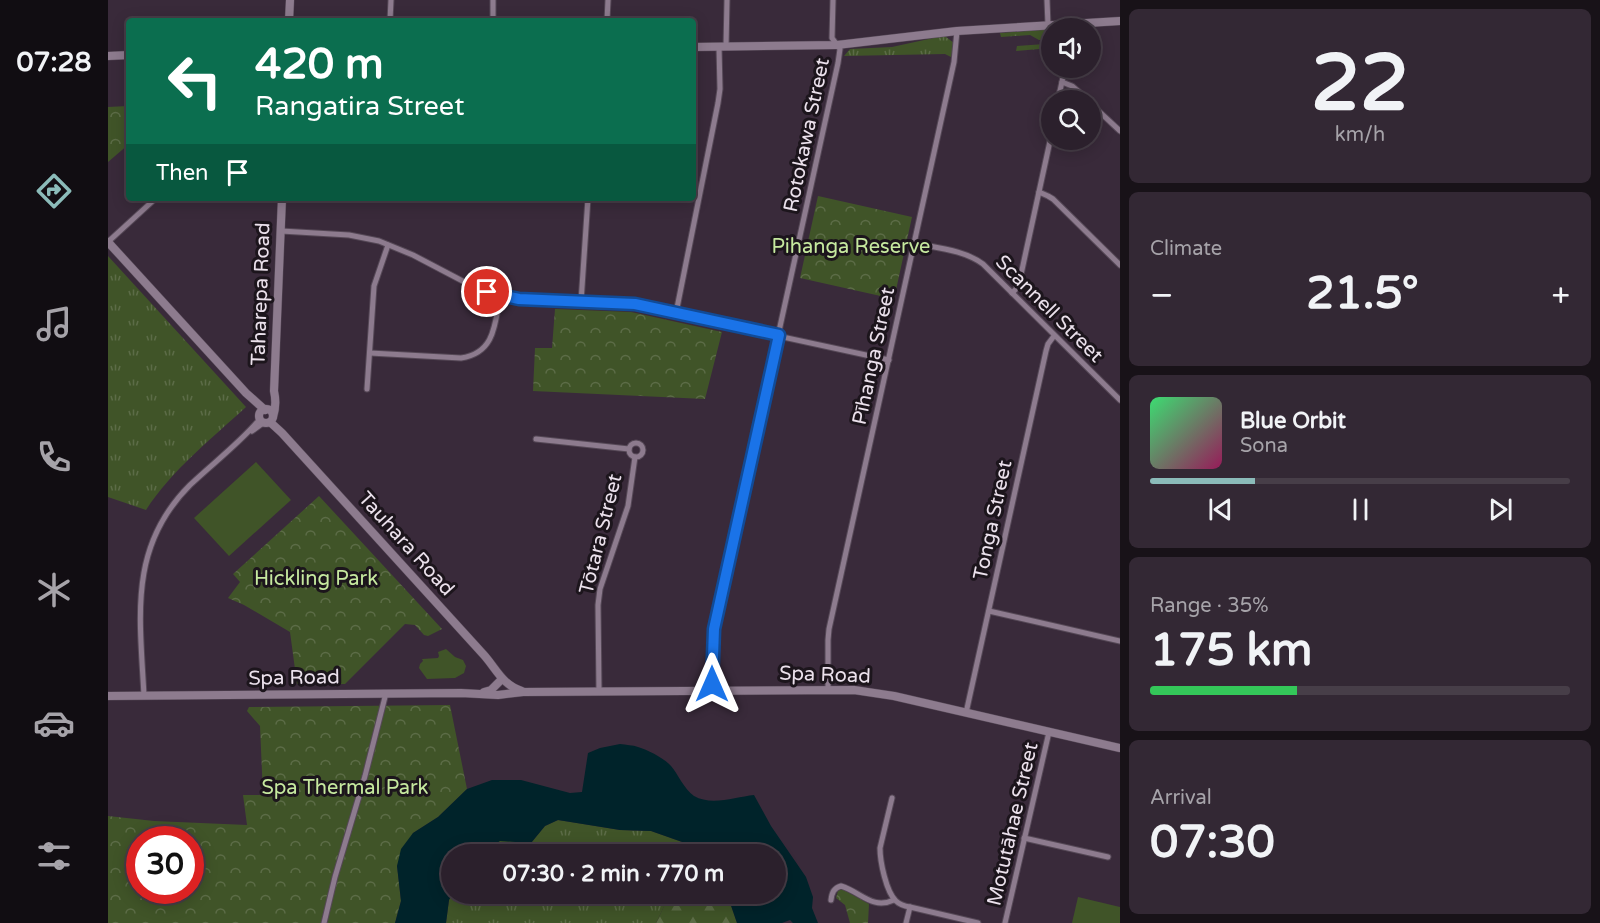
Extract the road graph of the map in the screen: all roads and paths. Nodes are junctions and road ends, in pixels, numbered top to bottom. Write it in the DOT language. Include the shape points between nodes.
graph roads {
  1 [pos="290,0"];
  2 [pos="391,0"];
  3 [pos="493,0"];
  4 [pos="608,0"];
  5 [pos="727,0"];
  6 [pos="834,0"];
  7 [pos="1047,0"];
  8 [pos="289,18"];
  9 [pos="390,18"];
  10 [pos="493,18"];
  11 [pos="607,18"];
  12 [pos="1048,18"];
  13 [pos="1119,21"];
  14 [pos="1101,23"];
  15 [pos="1041,25"];
  16 [pos="957,31"];
  17 [pos="837,45"];
  18 [pos="696,47"];
  19 [pos="722,47"];
  20 [pos="126,55"];
  21 [pos="108,56"];
  22 [pos="1063,78"];
  23 [pos="1062,82"];
  24 [pos="1060,90"];
  25 [pos="1076,90"];
  26 [pos="1101,113"];
  27 [pos="1120,131"];
  28 [pos="1048,150"];
  29 [pos="1039,192"];
  30 [pos="153,201"];
  31 [pos="282,201"];
  32 [pos="588,201"];
  33 [pos="281,231"];
  34 [pos="108,242"];
  35 [pos="914,243"];
  36 [pos="388,244"];
  37 [pos="1120,265"];
  38 [pos="1012,293"];
  39 [pos="500,296"];
  40 [pos="581,302"];
  41 [pos="676,313"];
  42 [pos="779,335"];
  43 [pos="1054,336"];
  44 [pos="370,354"];
  45 [pos="889,360"];
  46 [pos="367,389"];
  47 [pos="1120,400"];
  48 [pos="266,416"];
  49 [pos="536,439"];
  50 [pos="629,450"];
  51 [pos="635,457"];
  52 [pos="989,611"];
  53 [pos="1120,641"];
  54 [pos="502,680"];
  55 [pos="828,689"];
  56 [pos="713,690"];
  57 [pos="599,691"];
  58 [pos="523,692"];
  59 [pos="384,693"];
  60 [pos="481,693"];
  61 [pos="108,696"];
  62 [pos="144,696"];
  63 [pos="966,713"];
  64 [pos="1049,732"];
  65 [pos="1120,748"];
  66 [pos="892,798"];
  67 [pos="1024,838"];
  68 [pos="1108,857"];
  69 [pos="831,900"];
  70 [pos="894,900"];
  71 [pos="909,907"];
  72 [pos="324,923"];
  73 [pos="906,923"];
  74 [pos="978,923"];
  75 [pos="1005,923"];
  1 -- 8 [label="main road"];
  2 -- 9 [label="street"];
  3 -- 10 [label="street"];
  4 -- 11 [label="street"];
  5 -- 19 [label="street"];
  6 -- 17 [label="street, Rotokawa Street" via="832,38"];
  7 -- 12 [label="street"];
  13 -- 14 [label="main road"];
  15 -- 16 [label="main road"];
  16 -- 17 [label="main road"];
  16 -- 35 [label="street, Pīhanga Street" via="954,62"];
  17 -- 19 [label="main road"];
  17 -- 42 [label="street, Rotokawa Street" via="840,49 836,73"];
  18 -- 19 [label="main road"];
  19 -- 41 [label="street" via="718,103"];
  20 -- 21 [label="main road"];
  22 -- 23 [label="street"];
  23 -- 24 [label="street"];
  23 -- 25 [label="street"];
  26 -- 27 [label="street"];
  28 -- 29 [label="street"];
  29 -- 37 [label="street" via="1053,200"];
  29 -- 38 [label="street" via="1020,279"];
  30 -- 34 [label="street"];
  31 -- 33 [label="main road, Taharepa Road"];
  32 -- 40 [label="street"];
  33 -- 36 [label="street" via="349,235"];
  33 -- 48 [label="main road, Taharepa Road" via="276,409"];
  34 -- 48 [label="main road, Tauhara Road"];
  35 -- 38 [label="street, Scannell Street" via="975,259"];
  35 -- 45 [label="street, Pīhanga Street"];
  36 -- 39 [label="street"];
  36 -- 44 [label="street" via="374,286"];
  38 -- 43 [label="street, Scannell Street"];
  39 -- 40 [label="street"];
  39 -- 44 [label="street" via="491,337 483,349 469,357"];
  40 -- 41 [label="street" via="635,304"];
  41 -- 42 [label="street"];
  42 -- 45 [label="street"];
  42 -- 56 [label="street, Rotokawa Street" via="714,629"];
  43 -- 47 [label="street, Scannell Street"];
  43 -- 52 [label="street, Tonga Street" via="1046,351"];
  44 -- 46 [label="street"];
  45 -- 55 [label="street, Pīhanga Street" via="829,628"];
  48 -- 54 [label="main road, Tauhara Road" via="476,645"];
  48 -- 62 [label="street" via="183,494 152,543 141,592"];
  49 -- 50 [label="street, Tōtara Street"];
  50 -- 51 [label="street, Tōtara Street"];
  50 -- 51 [label="street, Tōtara Street" via="633,444 642,445 642,454"];
  51 -- 57 [label="street, Tōtara Street" via="628,506 600,589"];
  52 -- 53 [label="street"];
  52 -- 63 [label="street, Tonga Street"];
  54 -- 58 [label="main road"];
  54 -- 60 [label="main road"];
  55 -- 56 [label="main road, Spa Road"];
  55 -- 63 [label="main road, Spa Road" via="873,692"];
  56 -- 57 [label="main road, Spa Road"];
  57 -- 58 [label="main road, Spa Road"];
  58 -- 60 [label="main road, Spa Road"];
  59 -- 60 [label="main road, Spa Road"];
  59 -- 62 [label="main road, Spa Road"];
  59 -- 72 [label="street"];
  61 -- 62 [label="main road, Spa Road"];
  63 -- 64 [label="main road, Spa Road"];
  64 -- 65 [label="main road, Spa Road"];
  64 -- 67 [label="street, Motutāhae Street"];
  66 -- 70 [label="street" via="880,855"];
  67 -- 68 [label="street"];
  67 -- 75 [label="street, Motutāhae Street"];
  69 -- 70 [label="street" via="836,887 841,886 874,903"];
  70 -- 71 [label="street"];
  71 -- 73 [label="street"];
  71 -- 74 [label="street"];
}
